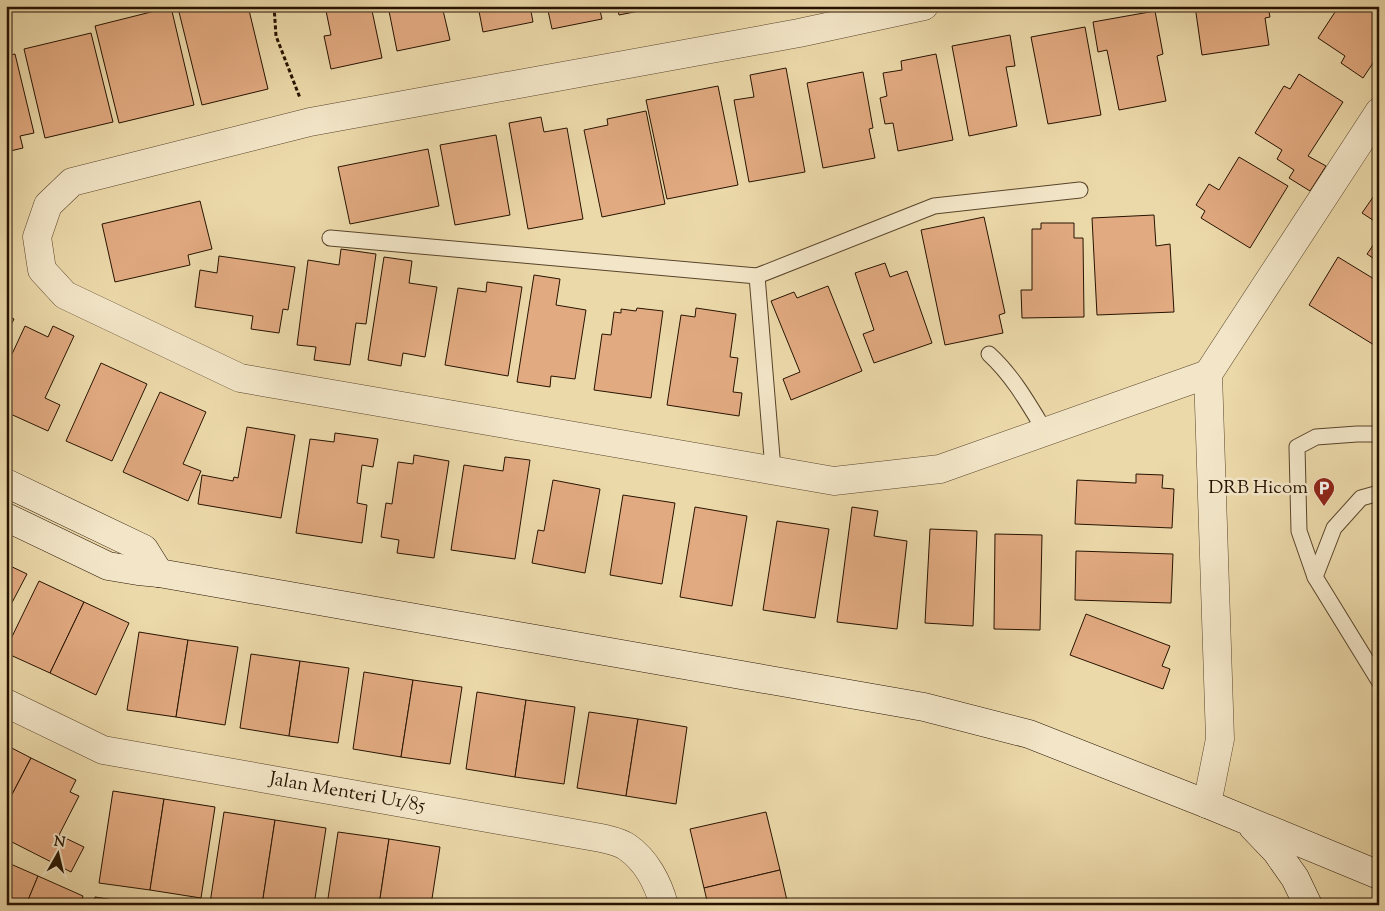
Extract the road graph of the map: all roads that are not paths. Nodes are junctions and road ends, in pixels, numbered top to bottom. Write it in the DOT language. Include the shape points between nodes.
graph roads {
  1 [pos="924,6"];
  2 [pos="1379,112"];
  3 [pos="1080,190"];
  4 [pos="330,238"];
  5 [pos="757,276"];
  6 [pos="989,354"];
  7 [pos="1208,374"];
  8 [pos="1045,431"];
  9 [pos="1379,434"];
  10 [pos="773,469"];
  11 [pos="6,483"];
  12 [pos="1379,493"];
  13 [pos="6,517"];
  14 [pos="158,573"];
  15 [pos="1315,576"];
  16 [pos="1379,681"];
  17 [pos="6,703"];
  18 [pos="1207,804"];
  19 [pos="1249,822"];
  20 [pos="1379,875"];
  21 [pos="664,905"];
  22 [pos="1308,905"];
  1 -- 10 [label="street" via="799,33 310,122 72,182 48,205 37,237 42,270 65,295 240,378"];
  2 -- 7 [label="street"];
  3 -- 5 [label="lane" via="934,206"];
  4 -- 5 [label="lane"];
  5 -- 10 [label="lane"];
  6 -- 8 [label="lane" via="1003,366 1020,389"];
  7 -- 8 [label="street"];
  7 -- 18 [label="street" via="1220,739"];
  8 -- 10 [label="street" via="940,469 834,481"];
  9 -- 15 [label="lane" via="1316,437 1297,447 1299,531"];
  11 -- 14 [label="street" via="144,549"];
  12 -- 15 [label="lane" via="1361,498 1334,528"];
  13 -- 14 [label="street" via="108,566"];
  14 -- 18 [label="street" via="924,706 1029,734"];
  15 -- 16 [label="lane"];
  17 -- 21 [label="street, Jalan Menteri U1/85" via="103,750 601,838 626,846 642,860 659,889"];
  18 -- 19 [label="street"];
  19 -- 20 [label="street"];
  19 -- 22 [label="street" via="1295,878"];
}
